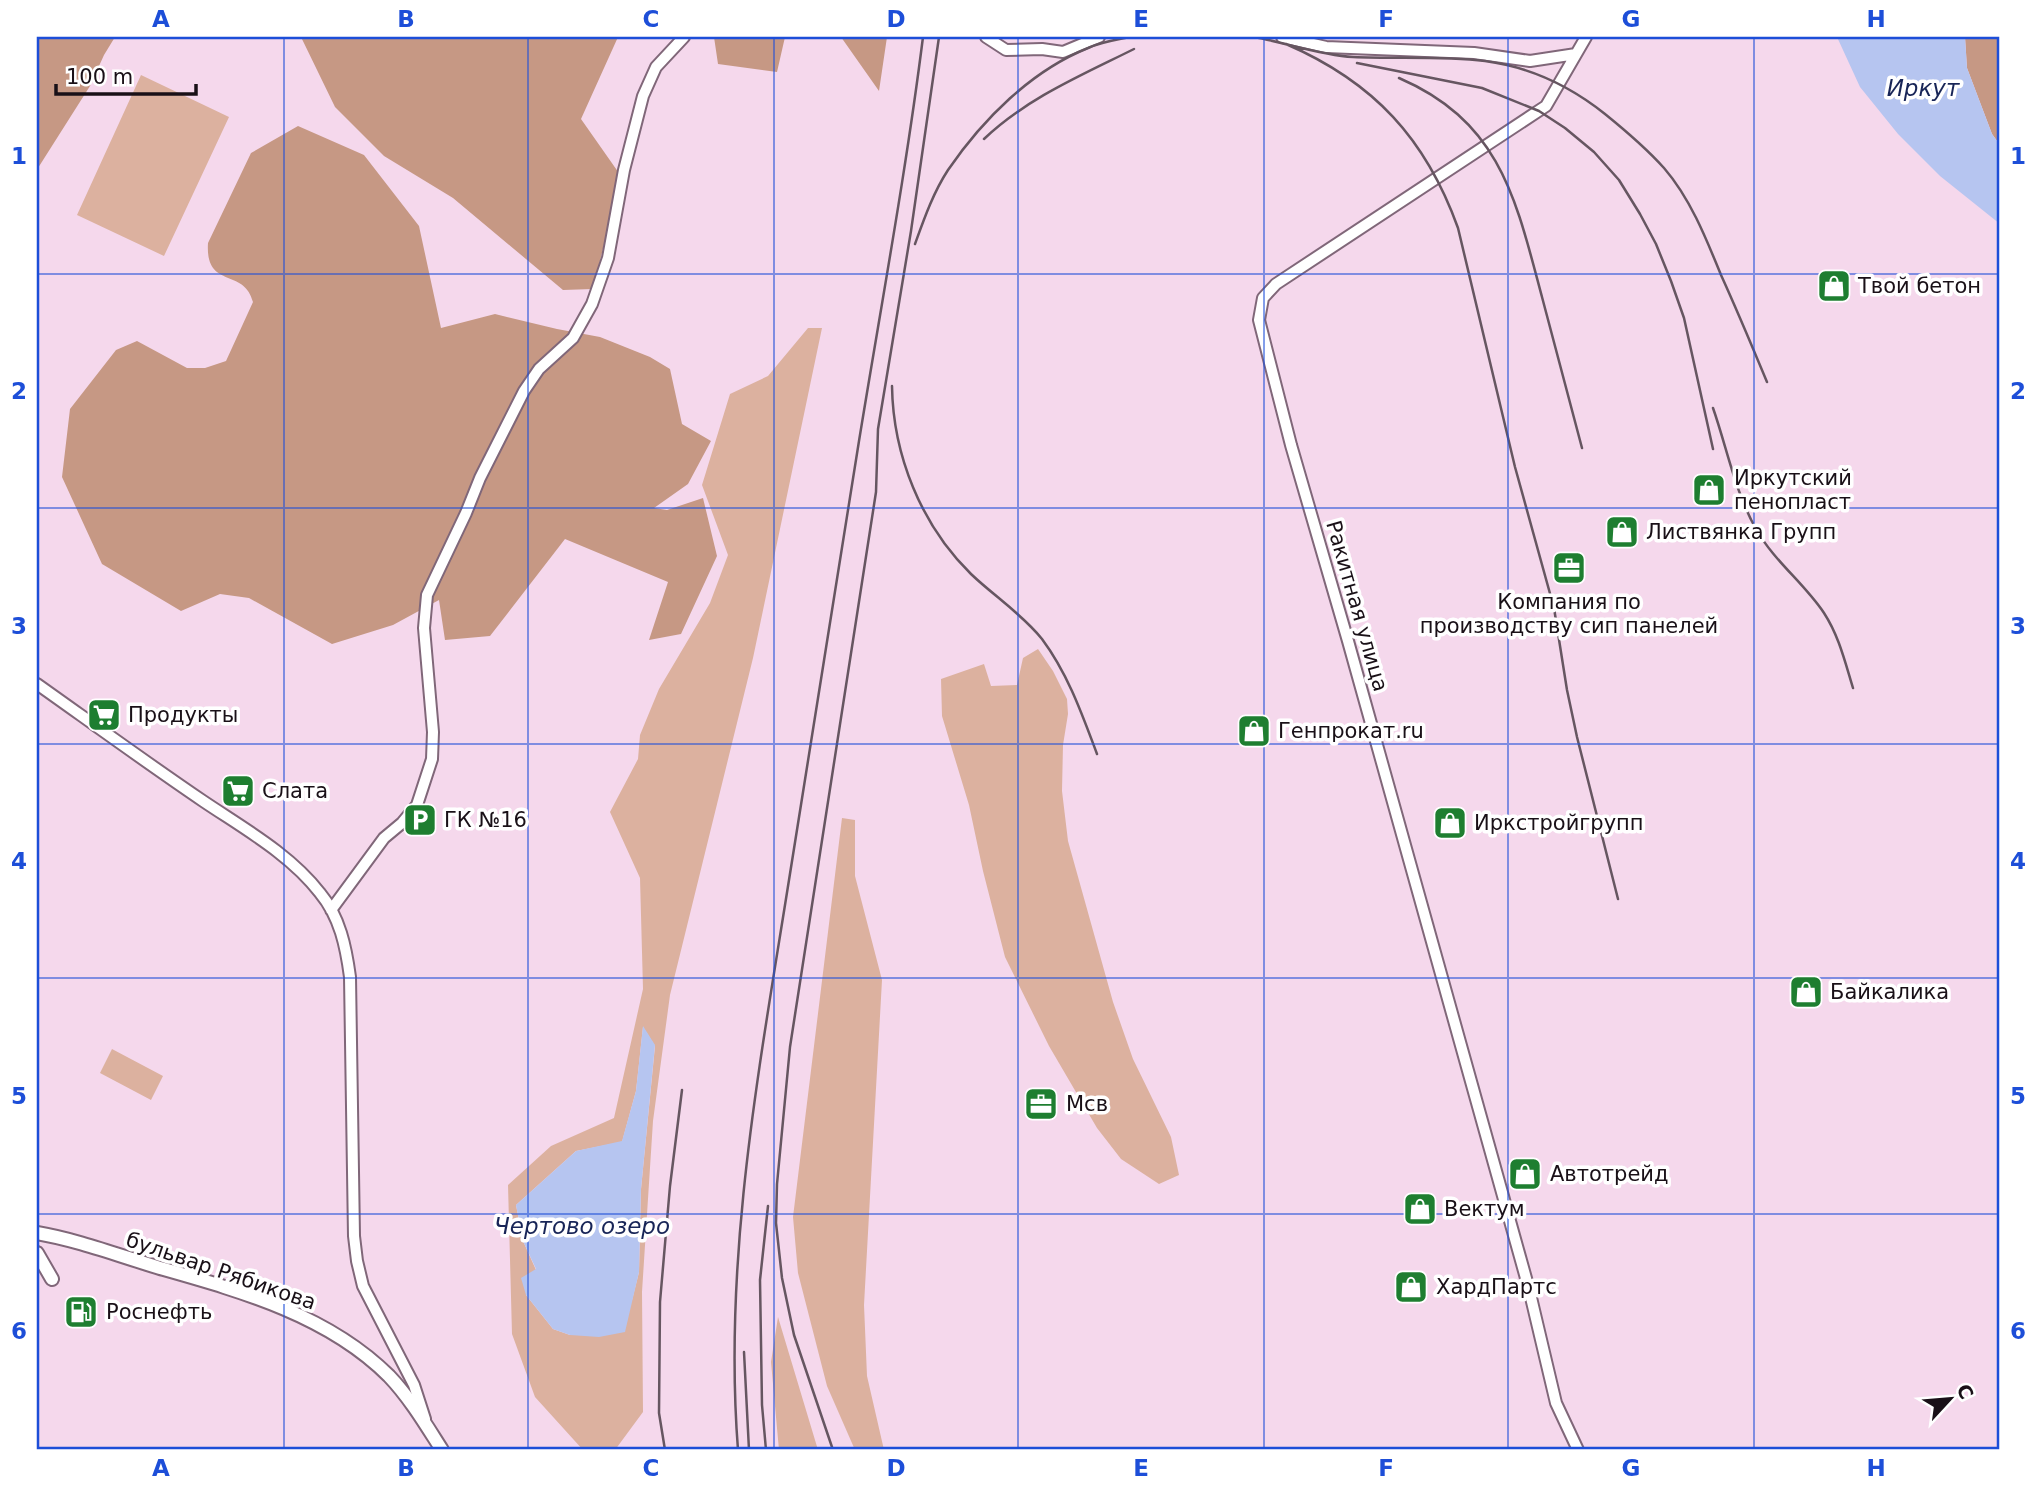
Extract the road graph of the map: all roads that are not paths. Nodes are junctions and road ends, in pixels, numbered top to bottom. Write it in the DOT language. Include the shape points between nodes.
graph roads {
  1 [pos="684,37"];
  2 [pos="986,37"];
  3 [pos="1098,37"];
  4 [pos="1282,37"];
  5 [pos="1586,37"];
  6 [pos="1576,54"];
  7 [pos="37,684"];
  8 [pos="331,909"];
  9 [pos="40,1232"];
  10 [pos="37,1254"];
  11 [pos="52,1279"];
  12 [pos="427,1426"];
  13 [pos="442,1450"];
  14 [pos="1578,1450"];
  1 -- 8 [label="street" via="656,67 643,96 608,258 592,304 573,338 539,369 524,391 427,595 424,628 432,759 417,804 384,838"];
  2 -- 3 [label="street" via="1006,50 1063,52"];
  4 -- 6 [label="street" via="1326,47 1474,53 1530,61"];
  5 -- 6 [label="street, Ракитная улица"];
  6 -- 14 [label="street, Ракитная улица" via="1546,106 1276,284 1263,298 1259,320 1521,1262 1556,1403"];
  7 -- 8 [label="street" via="278,853 306,877"];
  8 -- 12 [label="street" via="346,947 350,977 357,1261 363,1286 414,1385"];
  9 -- 12 [label="main road, бульвар Рябикова" via="181,1273 315,1322 389,1376"];
  10 -- 11 [label="main road"];
  12 -- 13 [label="main road, бульвар Рябикова"];
}
